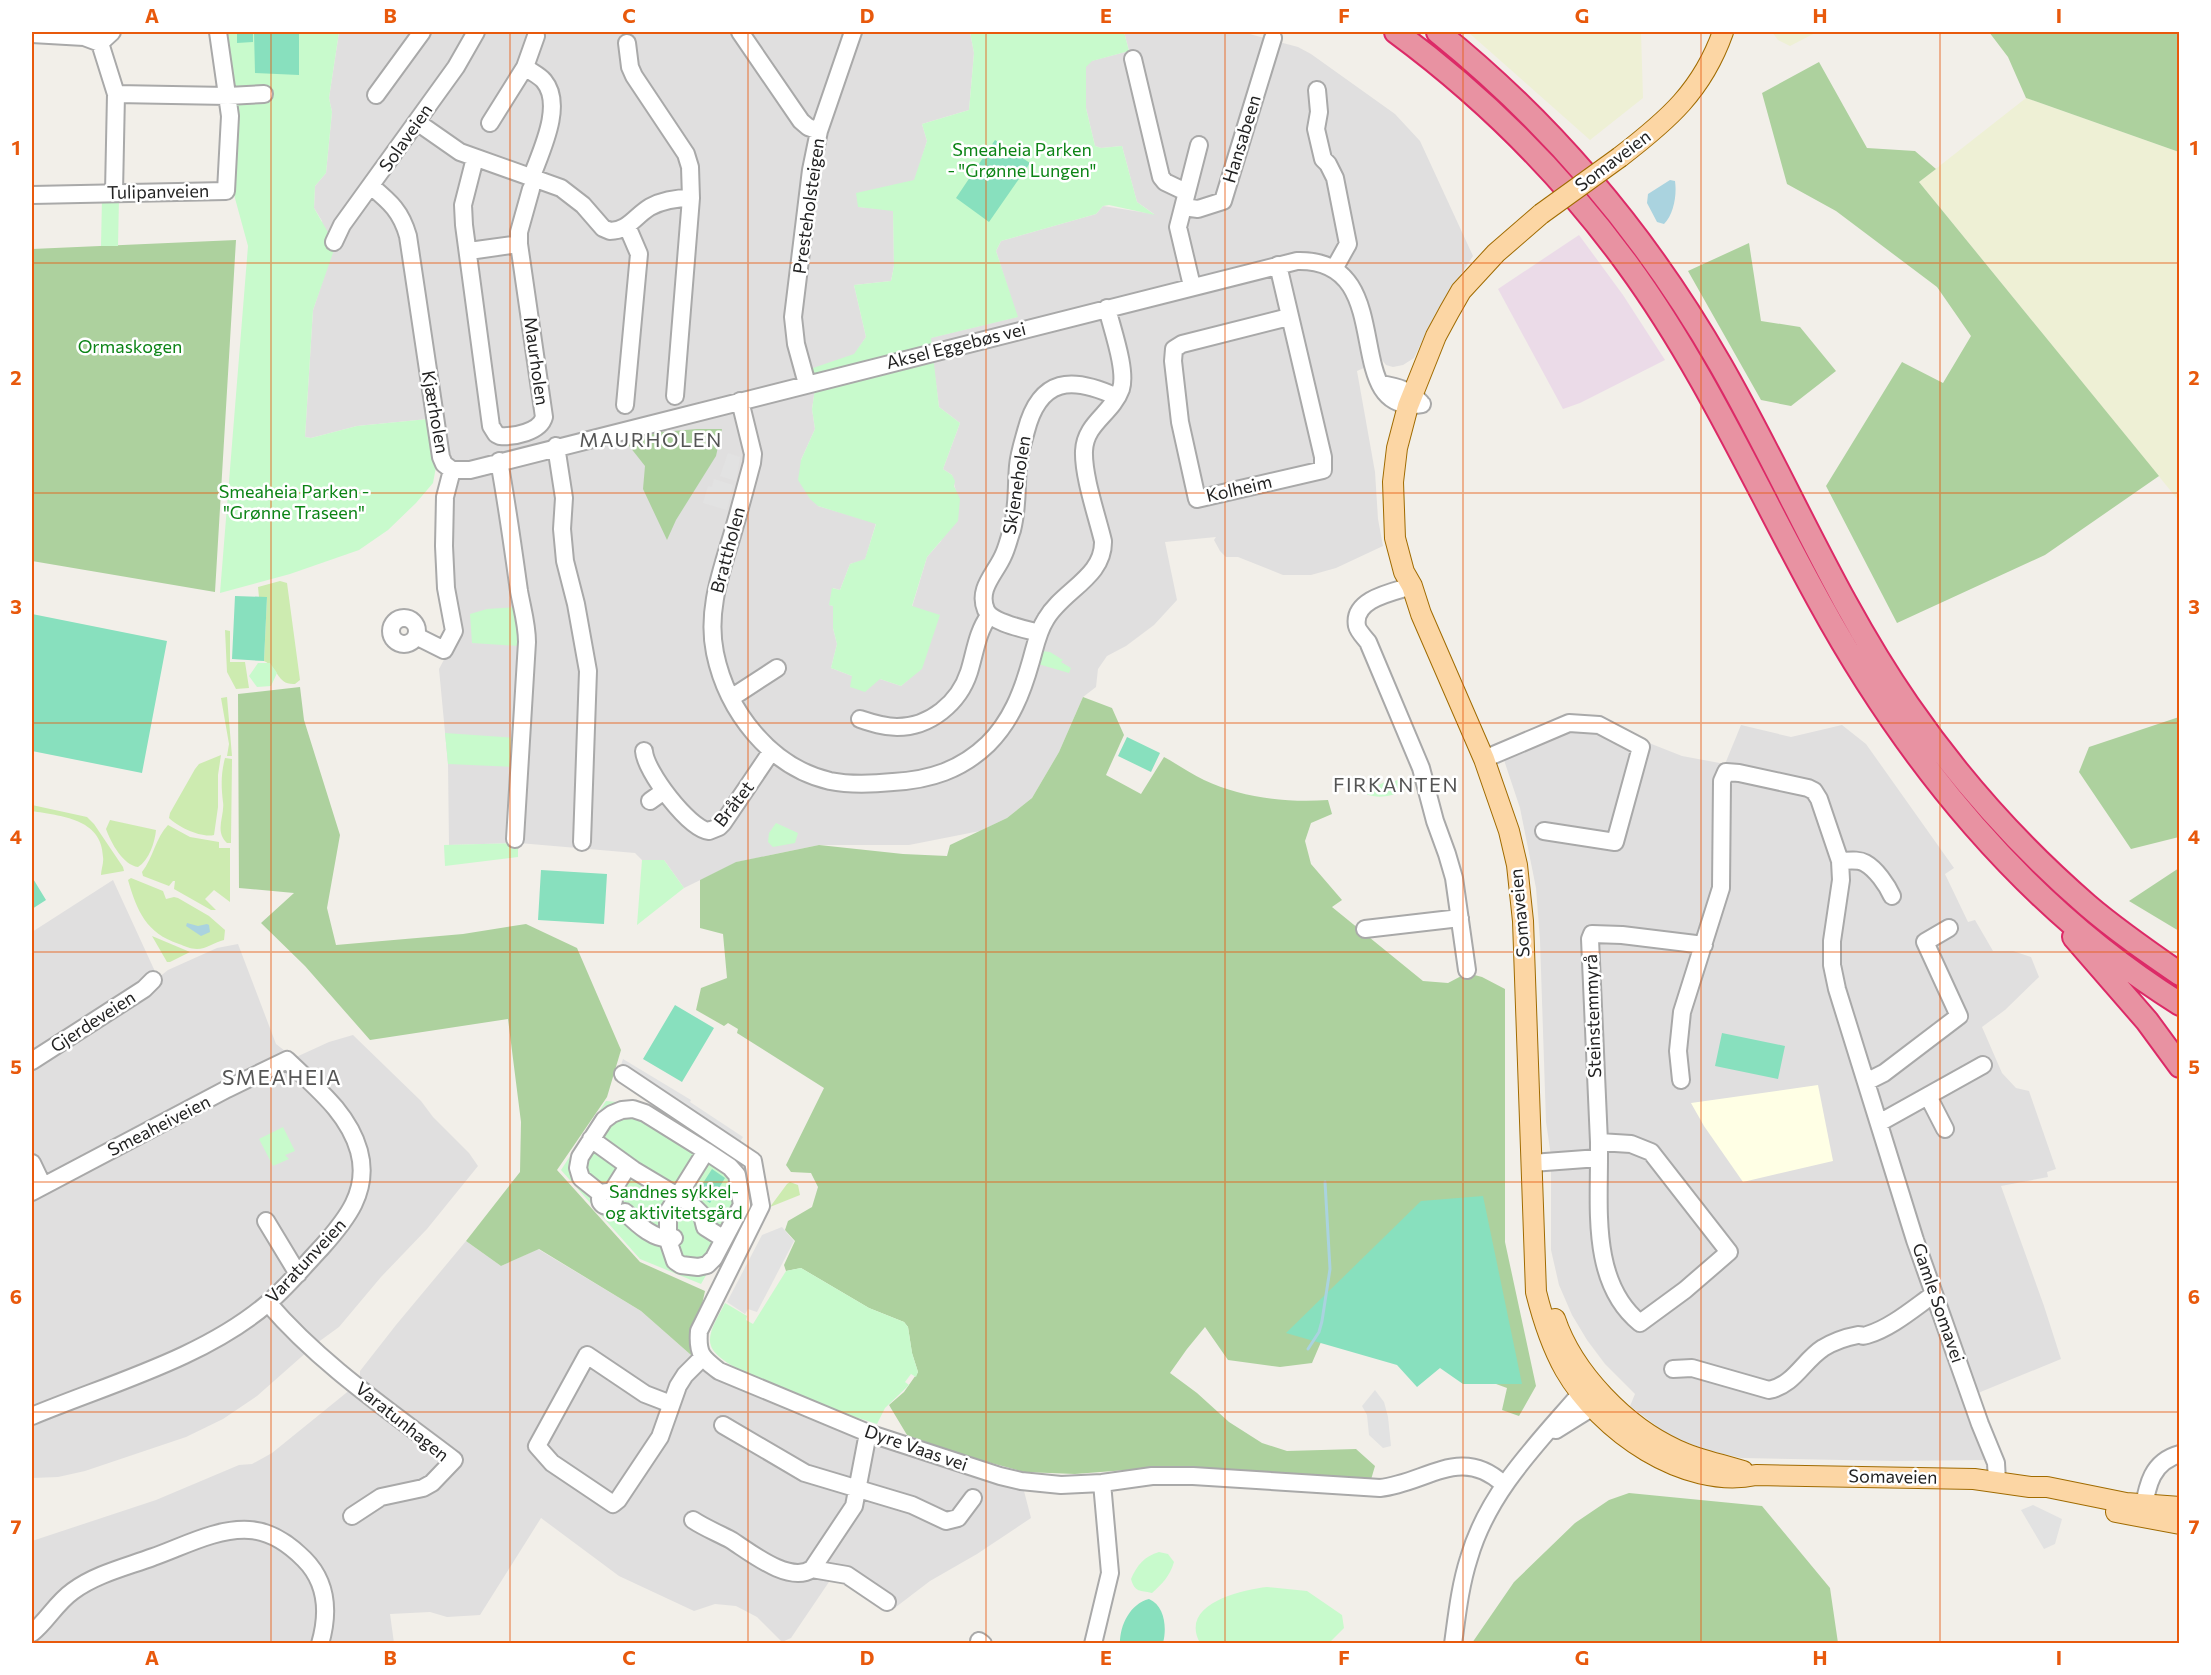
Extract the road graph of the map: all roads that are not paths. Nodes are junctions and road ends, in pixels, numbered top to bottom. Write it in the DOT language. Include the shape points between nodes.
graph roads {
  1 [pos="112,32"];
  2 [pos="218,32"];
  3 [pos="422,32"];
  4 [pos="476,32"];
  5 [pos="740,32"];
  6 [pos="853,32"];
  7 [pos="1396,32"];
  8 [pos="1438,32"];
  9 [pos="1723,32"];
  10 [pos="32,34"];
  11 [pos="536,36"];
  12 [pos="1273,38"];
  13 [pos="100,43"];
  14 [pos="627,43"];
  15 [pos="1133,59"];
  16 [pos="525,68"];
  17 [pos="1317,90"];
  18 [pos="116,94"];
  19 [pos="264,94"];
  20 [pos="376,95"];
  21 [pos="228,96"];
  22 [pos="417,122"];
  23 [pos="490,123"];
  24 [pos="819,131"];
  25 [pos="1199,145"];
  26 [pos="476,158"];
  27 [pos="531,183"];
  28 [pos="371,186"];
  29 [pos="114,192"];
  30 [pos="32,195"];
  31 [pos="692,198"];
  32 [pos="1185,199"];
  33 [pos="627,226"];
  34 [pos="334,242"];
  35 [pos="519,244"];
  36 [pos="469,250"];
  37 [pos="1278,265"];
  38 [pos="1334,269"];
  39 [pos="1192,286"];
  40 [pos="1107,308"];
  41 [pos="1289,317"];
  42 [pos="807,384"];
  43 [pos="675,396"];
  44 [pos="1117,397"];
  45 [pos="740,401"];
  46 [pos="1414,401"];
  47 [pos="625,405"];
  48 [pos="556,446"];
  49 [pos="499,462"];
  50 [pos="452,470"];
  51 [pos="1412,586"];
  52 [pos="989,616"];
  53 [pos="1039,633"];
  54 [pos="416,636"];
  55 [pos="777,668"];
  56 [pos="731,698"];
  57 [pos="860,719"];
  58 [pos="644,751"];
  59 [pos="771,753"];
  60 [pos="1484,759"];
  61 [pos="1544,831"];
  62 [pos="515,839"];
  63 [pos="582,842"];
  64 [pos="1840,861"];
  65 [pos="1892,896"];
  66 [pos="2043,898"];
  67 [pos="1460,918"];
  68 [pos="1948,928"];
  69 [pos="1365,929"];
  70 [pos="1704,945"];
  71 [pos="1467,970"];
  72 [pos="2180,974"];
  73 [pos="153,980"];
  74 [pos="2180,1004"];
  75 [pos="287,1060"];
  76 [pos="32,1061"];
  77 [pos="1983,1065"];
  78 [pos="2180,1066"];
  79 [pos="623,1074"];
  80 [pos="1681,1080"];
  81 [pos="1866,1082"];
  82 [pos="1928,1096"];
  83 [pos="1879,1123"];
  84 [pos="1945,1129"];
  85 [pos="591,1139"];
  86 [pos="1599,1150"];
  87 [pos="706,1151"];
  88 [pos="32,1163"];
  89 [pos="1532,1163"];
  90 [pos="628,1166"];
  91 [pos="37,1189"];
  92 [pos="672,1199"];
  93 [pos="612,1201"];
  94 [pos="266,1221"];
  95 [pos="724,1239"];
  96 [pos="667,1241"];
  97 [pos="298,1274"];
  98 [pos="1934,1294"];
  99 [pos="268,1303"];
  100 [pos="703,1357"];
  101 [pos="1673,1369"];
  102 [pos="1591,1397"];
  103 [pos="670,1404"];
  104 [pos="32,1416"];
  105 [pos="723,1425"];
  106 [pos="868,1433"];
  107 [pos="2180,1454"];
  108 [pos="1997,1481"];
  109 [pos="1102,1483"];
  110 [pos="1503,1484"];
  111 [pos="858,1489"];
  112 [pos="973,1498"];
  113 [pos="2180,1507"];
  114 [pos="2143,1511"];
  115 [pos="352,1515"];
  116 [pos="693,1520"];
  117 [pos="2180,1524"];
  118 [pos="812,1569"];
  119 [pos="887,1602"];
  120 [pos="32,1633"];
  121 [pos="320,1644"];
  122 [pos="1093,1644"];
  123 [pos="1453,1644"];
  1 -- 13 [label="street"];
  2 -- 21 [label="street"];
  3 -- 20 [label="street"];
  4 -- 22 [label="street, Solaveien"];
  5 -- 24 [label="street" via="801,121"];
  6 -- 24 [label="street, Presteholsteigen"];
  7 -- 66 [label="highway" via="1495,113 1564,186 1629,266 1698,376 1820,603 1888,717 1960,810"];
  8 -- 72 [label="highway" via="1544,129 1601,190 1648,253 1720,364 1879,660 1981,800 2088,906"];
  9 -- 46 [label="main road, Somaveien, bridge" via="1682,104 1620,157 1541,214 1496,253 1461,291 1436,336"];
  10 -- 13 [label="street" via="84,37"];
  11 -- 16 [label="street"];
  12 -- 32 [label="street, Hansabeen" via="1223,201 1198,208"];
  13 -- 18 [label="street"];
  14 -- 31 [label="street" via="634,76 686,154"];
  15 -- 32 [label="street" via="1161,177"];
  16 -- 23 [label="street"];
  16 -- 27 [label="street, Maurholen" via="546,83 551,101 551,119"];
  17 -- 38 [label="street" via="1316,129 1323,159 1335,178 1348,244"];
  18 -- 21 [label="street"];
  18 -- 29 [label="street"];
  19 -- 21 [label="street"];
  21 -- 29 [label="street, Tulipanveien" via="226,191"];
  22 -- 26 [label="street" via="454,149"];
  22 -- 28 [label="street, Solaveien"];
  24 -- 42 [label="street, Presteholsteigen" via="810,170 794,317 796,344"];
  25 -- 32 [label="street"];
  26 -- 27 [label="street"];
  26 -- 36 [label="street, Maurholen" via="463,206"];
  27 -- 33 [label="street" via="570,193 603,228 616,231"];
  27 -- 35 [label="street, Maurholen"];
  28 -- 34 [label="street, Solaveien"];
  28 -- 50 [label="street, Kjærholen" via="404,219 441,457"];
  29 -- 30 [label="street, Tulipanveien"];
  31 -- 33 [label="street" via="665,201 648,208"];
  31 -- 43 [label="street"];
  32 -- 39 [label="street" via="1178,227"];
  33 -- 47 [label="street" via="639,254"];
  35 -- 36 [label="street"];
  35 -- 36 [label="street, Maurholen" via="544,417 536,429 505,436 496,434 491,426"];
  37 -- 38 [label="street, Aksel Eggebøs vei" via="1308,260"];
  37 -- 39 [label="street, Aksel Eggebøs vei"];
  37 -- 41 [label="street, Kolheim"];
  38 -- 46 [label="street" via="1345,277 1358,297 1376,376 1381,384 1398,387"];
  39 -- 40 [label="street, Aksel Eggebøs vei"];
  40 -- 42 [label="street, Aksel Eggebøs vei"];
  40 -- 44 [label="street" via="1122,371"];
  41 -- 41 [label="street, Kolheim" via="1323,470 1197,499 1180,422 1174,349"];
  42 -- 45 [label="street, Aksel Eggebøs vei"];
  44 -- 52 [label="street, Skjeneholen" via="1092,388 1065,385 1046,392 1035,405 1020,457 1014,522 1004,555 984,590"];
  44 -- 53 [label="street" via="1088,432 1084,451 1103,541 1101,557 1094,571 1060,600"];
  45 -- 48 [label="street, Aksel Eggebøs vei"];
  45 -- 56 [label="street, Brattholen" via="753,463 719,577 712,616 715,653"];
  46 -- 51 [label="main road, Somaveien" via="1404,488"];
  48 -- 49 [label="street, Aksel Eggebøs vei"];
  48 -- 63 [label="street" via="564,498 565,561 588,671"];
  49 -- 50 [label="street, Aksel Eggebøs vei" via="470,470"];
  49 -- 62 [label="street" via="527,642"];
  50 -- 54 [label="street, Kjærholen" via="445,497 444,546 454,631 444,650"];
  51 -- 60 [label="main road, Somaveien"];
  51 -- 67 [label="street" via="1361,607 1357,628 1368,642 1421,768 1452,870"];
  52 -- 53 [label="street"];
  52 -- 57 [label="street" via="964,685 946,708 905,726"];
  53 -- 59 [label="street, Brattholen" via="1020,698 1011,715 987,745 958,767 906,782 830,781"];
  55 -- 56 [label="street"];
  56 -- 59 [label="street, Brattholen"];
  58 -- 59 [label="street, Bråtet" via="657,796 703,831 714,830 723,823"];
  60 -- 61 [label="street" via="1569,723 1599,725 1641,747 1615,842"];
  60 -- 89 [label="main road, Somaveien" via="1517,865 1523,921"];
  64 -- 65 [label="street" via="1865,863 1887,885"];
  64 -- 70 [label="street, Gamle Somavei" via="1814,791 1726,772 1722,781 1721,888"];
  64 -- 81 [label="street, Gamle Somavei" via="1832,965"];
  66 -- 74 [label="highway"];
  66 -- 78 [label="highway"];
  67 -- 69 [label="street"];
  67 -- 71 [label="street"];
  68 -- 81 [label="street" via="1925,942 1959,1016 1884,1073"];
  70 -- 80 [label="street, Gamle Somavei" via="1679,1027"];
  70 -- 86 [label="street, Steinstemmyrå" via="1592,934"];
  73 -- 76 [label="street, Gjerdeveien"];
  75 -- 91 [label="street, Smeaheiveien"];
  75 -- 97 [label="street, Varatunveien" via="334,1105 346,1122 357,1145 362,1170 351,1212"];
  77 -- 82 [label="street"];
  79 -- 100 [label="street" via="753,1161 761,1206 702,1323 698,1342"];
  81 -- 83 [label="street, Gamle Somavei"];
  82 -- 83 [label="street"];
  82 -- 84 [label="street"];
  83 -- 98 [label="street, Gamle Somavei"];
  85 -- 87 [label="street" via="612,1113 633,1109"];
  85 -- 90 [label="street"];
  85 -- 93 [label="street" via="580,1156 581,1178"];
  86 -- 86 [label="street, Steinstemmyrå" via="1600,1229 1606,1269 1616,1293 1640,1323 1729,1252 1651,1152 1631,1144"];
  86 -- 89 [label="street, Steinstemmyrå"];
  87 -- 92 [label="street"];
  87 -- 95 [label="street" via="737,1175 742,1199"];
  88 -- 91 [label="street"];
  89 -- 102 [label="main road, Somaveien" via="1536,1259 1558,1326"];
  90 -- 92 [label="street"];
  90 -- 93 [label="street"];
  92 -- 95 [label="street" via="702,1215 705,1227"];
  92 -- 96 [label="street"];
  93 -- 96 [label="street"];
  94 -- 97 [label="street"];
  95 -- 96 [label="street" via="714,1258 698,1267 675,1261"];
  97 -- 99 [label="street, Varatunveien"];
  98 -- 101 [label="street" via="1883,1328 1823,1348 1779,1388 1769,1390 1692,1368"];
  98 -- 108 [label="street, Gamle Somavei" via="1996,1463"];
  99 -- 104 [label="street, Varatunveien" via="224,1334 174,1359"];
  99 -- 115 [label="street, Varatunhagen" via="328,1364 454,1460 423,1488 381,1497"];
  100 -- 103 [label="street" via="685,1375"];
  100 -- 106 [label="street, Dyre Vaas vei" via="719,1371"];
  102 -- 108 [label="main road, Somaveien" via="1611,1425 1672,1465 1692,1472 1738,1479 1756,1475"];
  102 -- 110 [label="street" via="1545,1437"];
  103 -- 103 [label="street" via="645,1394 587,1355 537,1446 552,1463 614,1504 660,1437"];
  105 -- 111 [label="street" via="805,1473"];
  106 -- 109 [label="street, Dyre Vaas vei" via="1021,1481 1061,1485"];
  106 -- 111 [label="street"];
  107 -- 114 [label="street" via="2154,1469"];
  108 -- 114 [label="main road, Somaveien" via="2126,1503"];
  109 -- 110 [label="street, Dyre Vaas vei" via="1152,1476 1193,1476 1380,1488 1464,1466 1491,1473"];
  109 -- 122 [label="street" via="1110,1573"];
  110 -- 123 [label="street" via="1469,1557"];
  111 -- 112 [label="street" via="912,1505 946,1521 958,1518"];
  111 -- 118 [label="street" via="849,1516"];
  113 -- 114 [label="main road, Somaveien"];
  114 -- 117 [label="main road, Somaveien"];
  116 -- 118 [label="street" via="772,1566 796,1572"];
  118 -- 119 [label="street" via="847,1575"];
  120 -- 121 [label="street" via="59,1601 92,1579 218,1534 250,1530 293,1547 316,1573 326,1613"];
}
